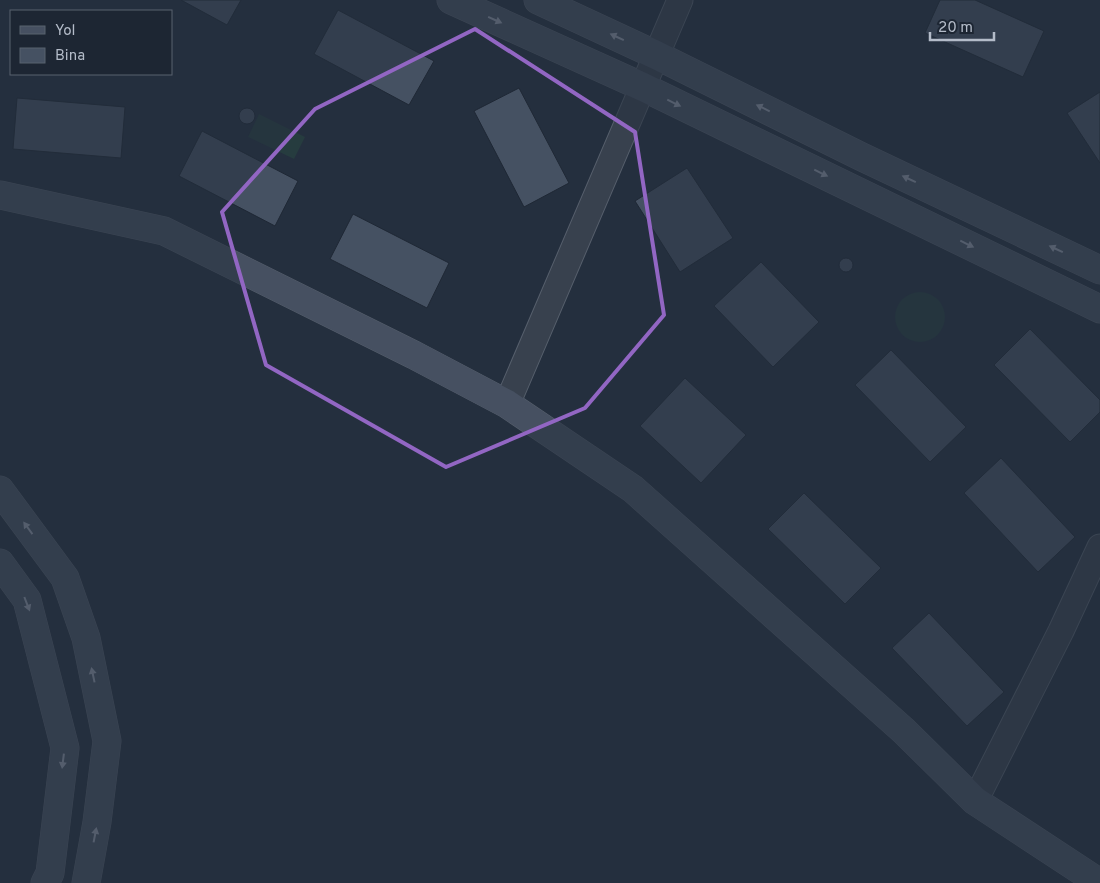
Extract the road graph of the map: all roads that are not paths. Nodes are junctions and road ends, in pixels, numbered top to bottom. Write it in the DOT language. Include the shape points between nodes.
graph roads {
  1 [pos="451,0"];
  2 [pos="538,0"];
  3 [pos="680,0"];
  4 [pos="656,55"];
  5 [pos="642,87"];
  6 [pos="0,195"];
  7 [pos="1100,270"];
  8 [pos="1100,308"];
  9 [pos="507,404"];
  10 [pos="0,490"];
  11 [pos="1100,547"];
  12 [pos="0,563"];
  13 [pos="975,801"];
  14 [pos="46,883"];
  15 [pos="86,883"];
  16 [pos="1100,883"];
  1 -- 5 [label="main road, one-way"];
  4 -- 2 [label="main road, one-way"];
  3 -- 4 [label="street"];
  4 -- 5 [label="street"];
  7 -- 4 [label="main road, one-way"];
  5 -- 8 [label="main road, one-way"];
  5 -- 9 [label="street"];
  6 -- 9 [label="main road" via="164,231"];
  9 -- 13 [label="main road" via="634,489 904,731"];
  15 -- 10 [label="main road, one-way" via="107,741 86,638 65,578"];
  11 -- 13 [label="street"];
  12 -- 14 [label="main road, one-way" via="27,600 65,748 50,873"];
  13 -- 16 [label="main road"];
}
